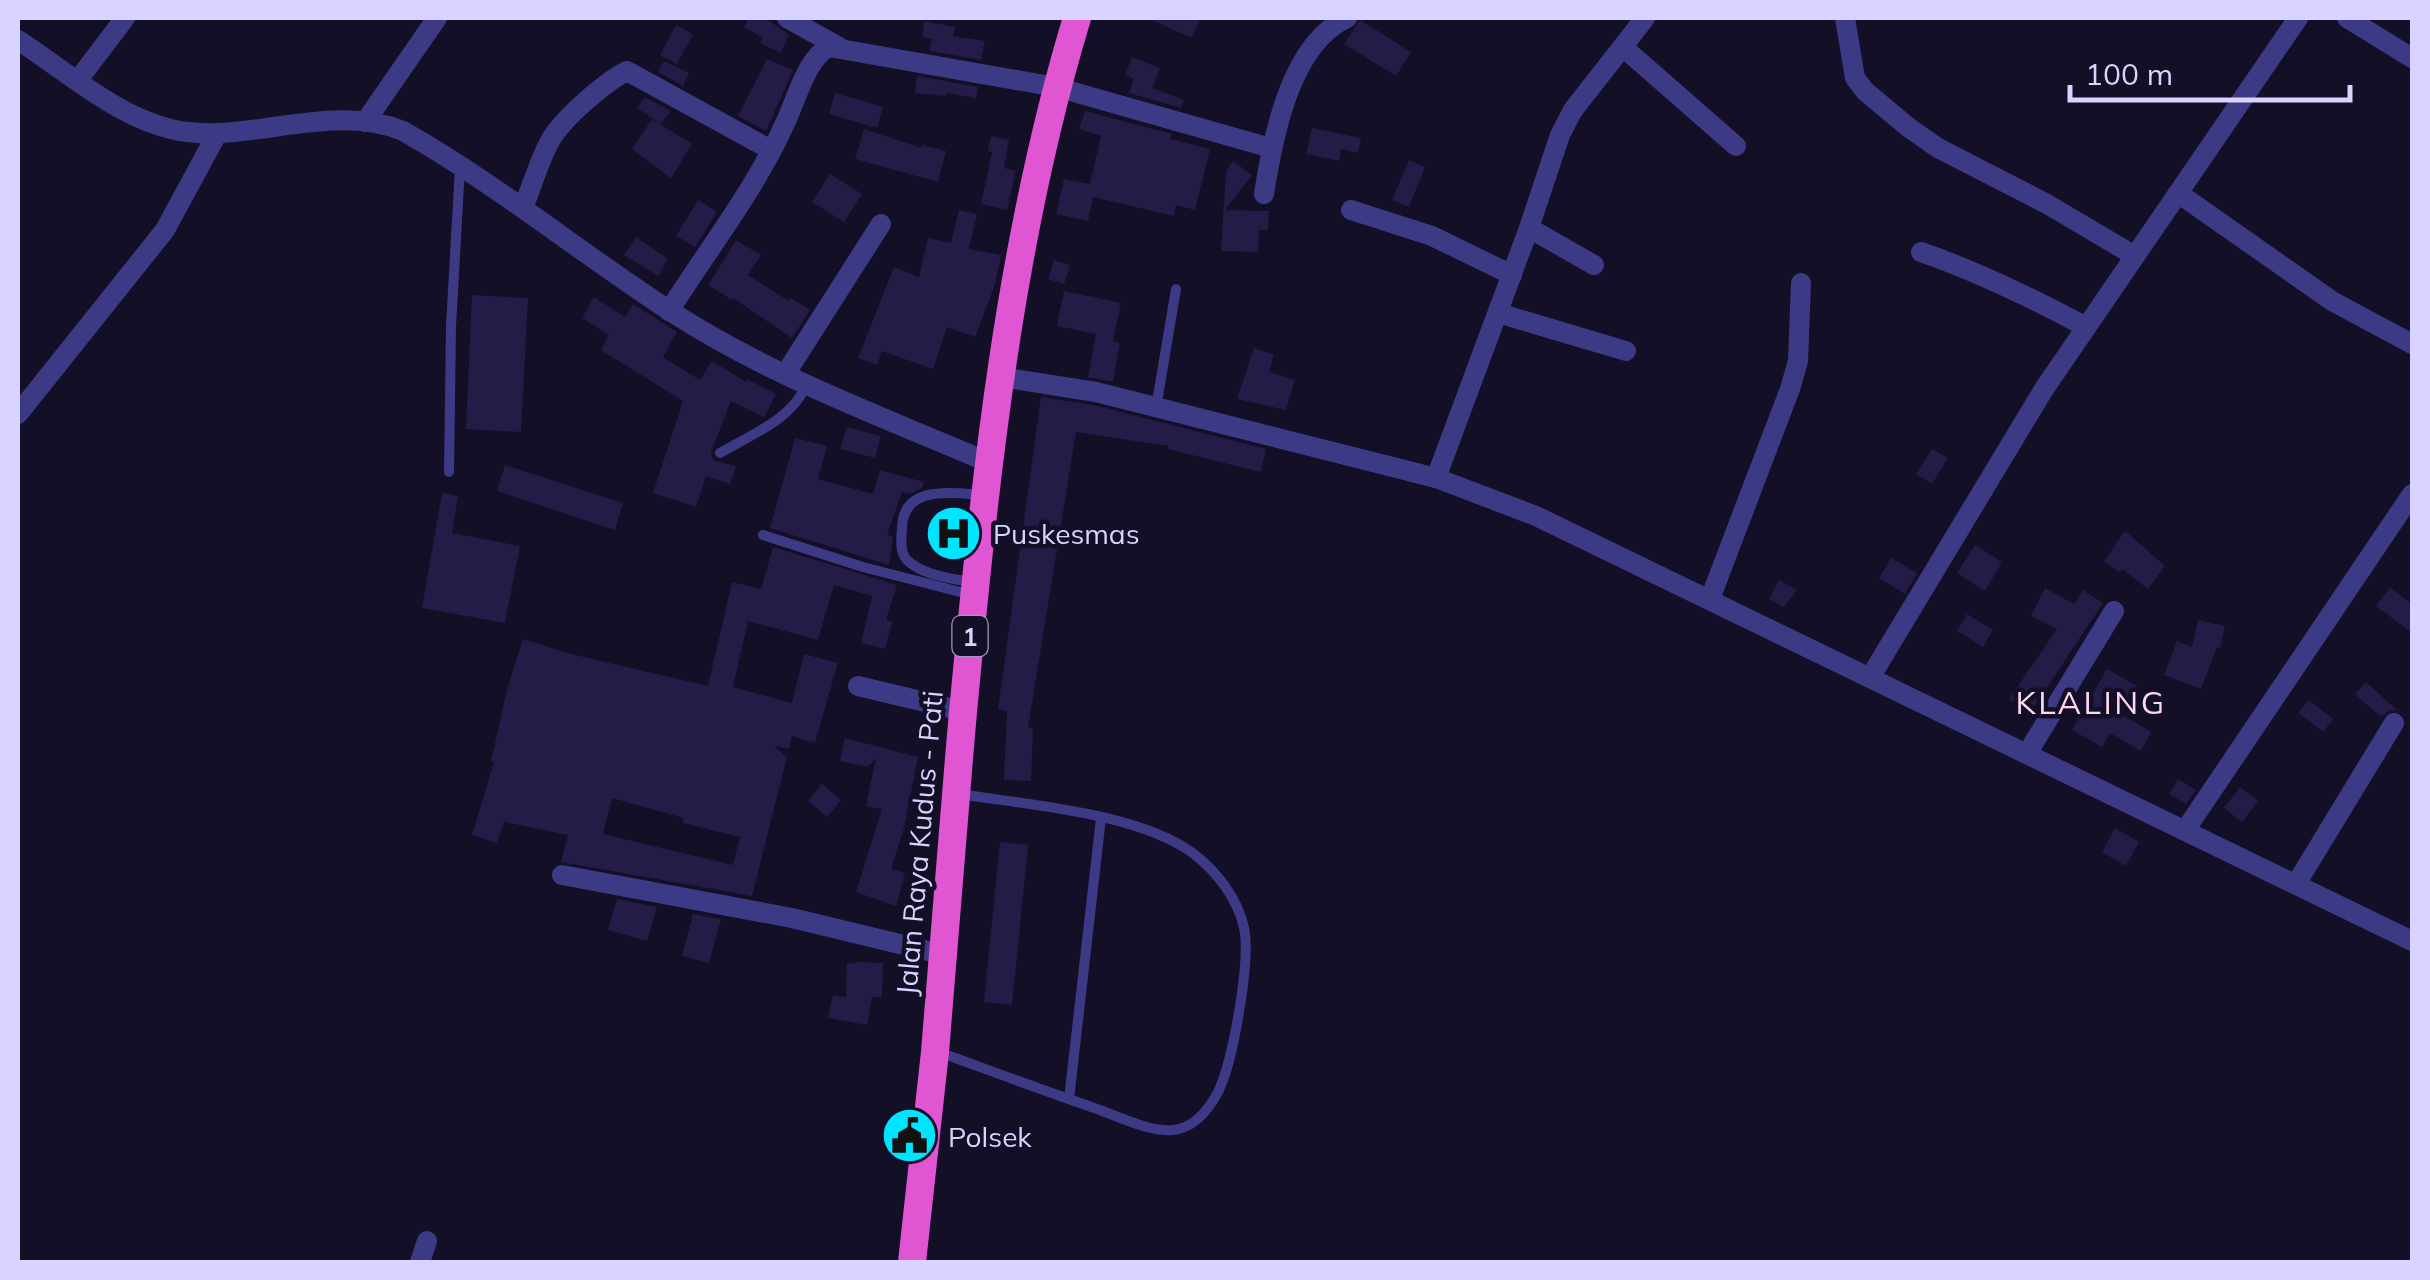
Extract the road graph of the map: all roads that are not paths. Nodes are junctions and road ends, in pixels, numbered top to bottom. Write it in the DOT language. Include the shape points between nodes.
graph roads {
  1 [pos="126,18"];
  2 [pos="437,18"];
  3 [pos="787,18"];
  4 [pos="1077,18"];
  5 [pos="1347,18"];
  6 [pos="1645,18"];
  7 [pos="1844,18"];
  8 [pos="2298,18"];
  9 [pos="2347,18"];
  10 [pos="18,40"];
  11 [pos="839,47"];
  12 [pos="1624,48"];
  13 [pos="2412,58"];
  14 [pos="78,80"];
  15 [pos="1056,86"];
  16 [pos="365,122"];
  17 [pos="217,134"];
  18 [pos="1736,146"];
  19 [pos="1271,148"];
  20 [pos="772,150"];
  21 [pos="460,166"];
  22 [pos="2178,192"];
  23 [pos="1264,194"];
  24 [pos="523,208"];
  25 [pos="1350,210"];
  26 [pos="881,224"];
  27 [pos="1529,228"];
  28 [pos="1921,252"];
  29 [pos="2135,256"];
  30 [pos="1594,264"];
  31 [pos="1512,275"];
  32 [pos="1801,283"];
  33 [pos="1176,289"];
  34 [pos="670,310"];
  35 [pos="1498,313"];
  36 [pos="2086,327"];
  37 [pos="2412,344"];
  38 [pos="1626,352"];
  39 [pos="786,373"];
  40 [pos="1001,377"];
  41 [pos="807,384"];
  42 [pos="1156,408"];
  43 [pos="18,414"];
  44 [pos="720,454"];
  45 [pos="988,462"];
  46 [pos="448,472"];
  47 [pos="1436,478"];
  48 [pos="2412,494"];
  49 [pos="984,495"];
  50 [pos="763,534"];
  51 [pos="974,589"];
  52 [pos="1710,600"];
  53 [pos="2114,611"];
  54 [pos="1871,676"];
  55 [pos="858,686"];
  56 [pos="964,711"];
  57 [pos="2394,723"];
  58 [pos="2028,752"];
  59 [pos="956,793"];
  60 [pos="1101,818"];
  61 [pos="2186,829"];
  62 [pos="562,875"];
  63 [pos="2296,884"];
  64 [pos="2412,941"];
  65 [pos="941,954"];
  66 [pos="935,1050"];
  67 [pos="1070,1099"];
  68 [pos="912,1262"];
  1 -- 14 [label="street"];
  2 -- 16 [label="street"];
  3 -- 11 [label="street"];
  4 -- 15 [label="highway, Jalan Raya Kudus - Pati / 1"];
  5 -- 19 [label="street" via="1327,30 1306,57"];
  6 -- 12 [label="street"];
  7 -- 29 [label="street" via="1855,78 1908,127"];
  8 -- 22 [label="street"];
  9 -- 13 [label="street"];
  10 -- 14 [label="street"];
  11 -- 15 [label="street"];
  11 -- 20 [label="street" via="818,54"];
  12 -- 18 [label="street"];
  12 -- 27 [label="street" via="1573,110"];
  14 -- 17 [label="street" via="149,122"];
  15 -- 19 [label="street"];
  15 -- 40 [label="highway, Jalan Raya Kudus - Pati / 1"];
  16 -- 17 [label="street"];
  16 -- 21 [label="street" via="402,131"];
  17 -- 43 [label="street" via="165,230"];
  19 -- 23 [label="street"];
  20 -- 24 [label="street" via="627,72 551,138"];
  20 -- 34 [label="street"];
  21 -- 24 [label="street"];
  21 -- 46 [label="lane"];
  22 -- 29 [label="street"];
  22 -- 37 [label="street" via="2332,301"];
  24 -- 34 [label="street"];
  25 -- 31 [label="street" via="1432,236"];
  26 -- 39 [label="street"];
  27 -- 30 [label="street"];
  27 -- 31 [label="street"];
  28 -- 36 [label="street"];
  29 -- 36 [label="street"];
  31 -- 35 [label="street"];
  32 -- 52 [label="street" via="1790,389"];
  33 -- 42 [label="lane"];
  34 -- 39 [label="street"];
  35 -- 38 [label="street"];
  35 -- 47 [label="street"];
  36 -- 54 [label="street"];
  39 -- 41 [label="street"];
  40 -- 42 [label="street"];
  40 -- 45 [label="highway, Jalan Raya Kudus - Pati / 1"];
  41 -- 44 [label="lane" via="791,410"];
  41 -- 45 [label="street"];
  42 -- 47 [label="street"];
  45 -- 49 [label="highway, Jalan Raya Kudus - Pati / 1"];
  47 -- 52 [label="street" via="1552,523"];
  48 -- 61 [label="street"];
  49 -- 51 [label="highway, Jalan Raya Kudus - Pati / 1"];
  49 -- 51 [label="lane" via="930,494 910,503 902,520 905,558"];
  50 -- 51 [label="lane" via="862,567"];
  51 -- 56 [label="highway, Jalan Raya Kudus - Pati / 1"];
  52 -- 54 [label="street"];
  53 -- 58 [label="street"];
  54 -- 58 [label="street"];
  55 -- 56 [label="street"];
  56 -- 59 [label="highway, Jalan Raya Kudus - Pati / 1"];
  57 -- 63 [label="street"];
  58 -- 61 [label="street"];
  59 -- 60 [label="lane"];
  59 -- 65 [label="highway, Jalan Raya Kudus - Pati / 1"];
  60 -- 67 [label="lane"];
  60 -- 67 [label="lane" via="1170,840 1222,882 1245,930 1242,982 1219,1090 1189,1126 1158,1128"];
  61 -- 63 [label="street"];
  62 -- 65 [label="street"];
  63 -- 64 [label="street"];
  65 -- 66 [label="highway, Jalan Raya Kudus - Pati / 1"];
  66 -- 67 [label="lane"];
  66 -- 68 [label="highway, Jalan Raya Kudus - Pati / 1"];
}
